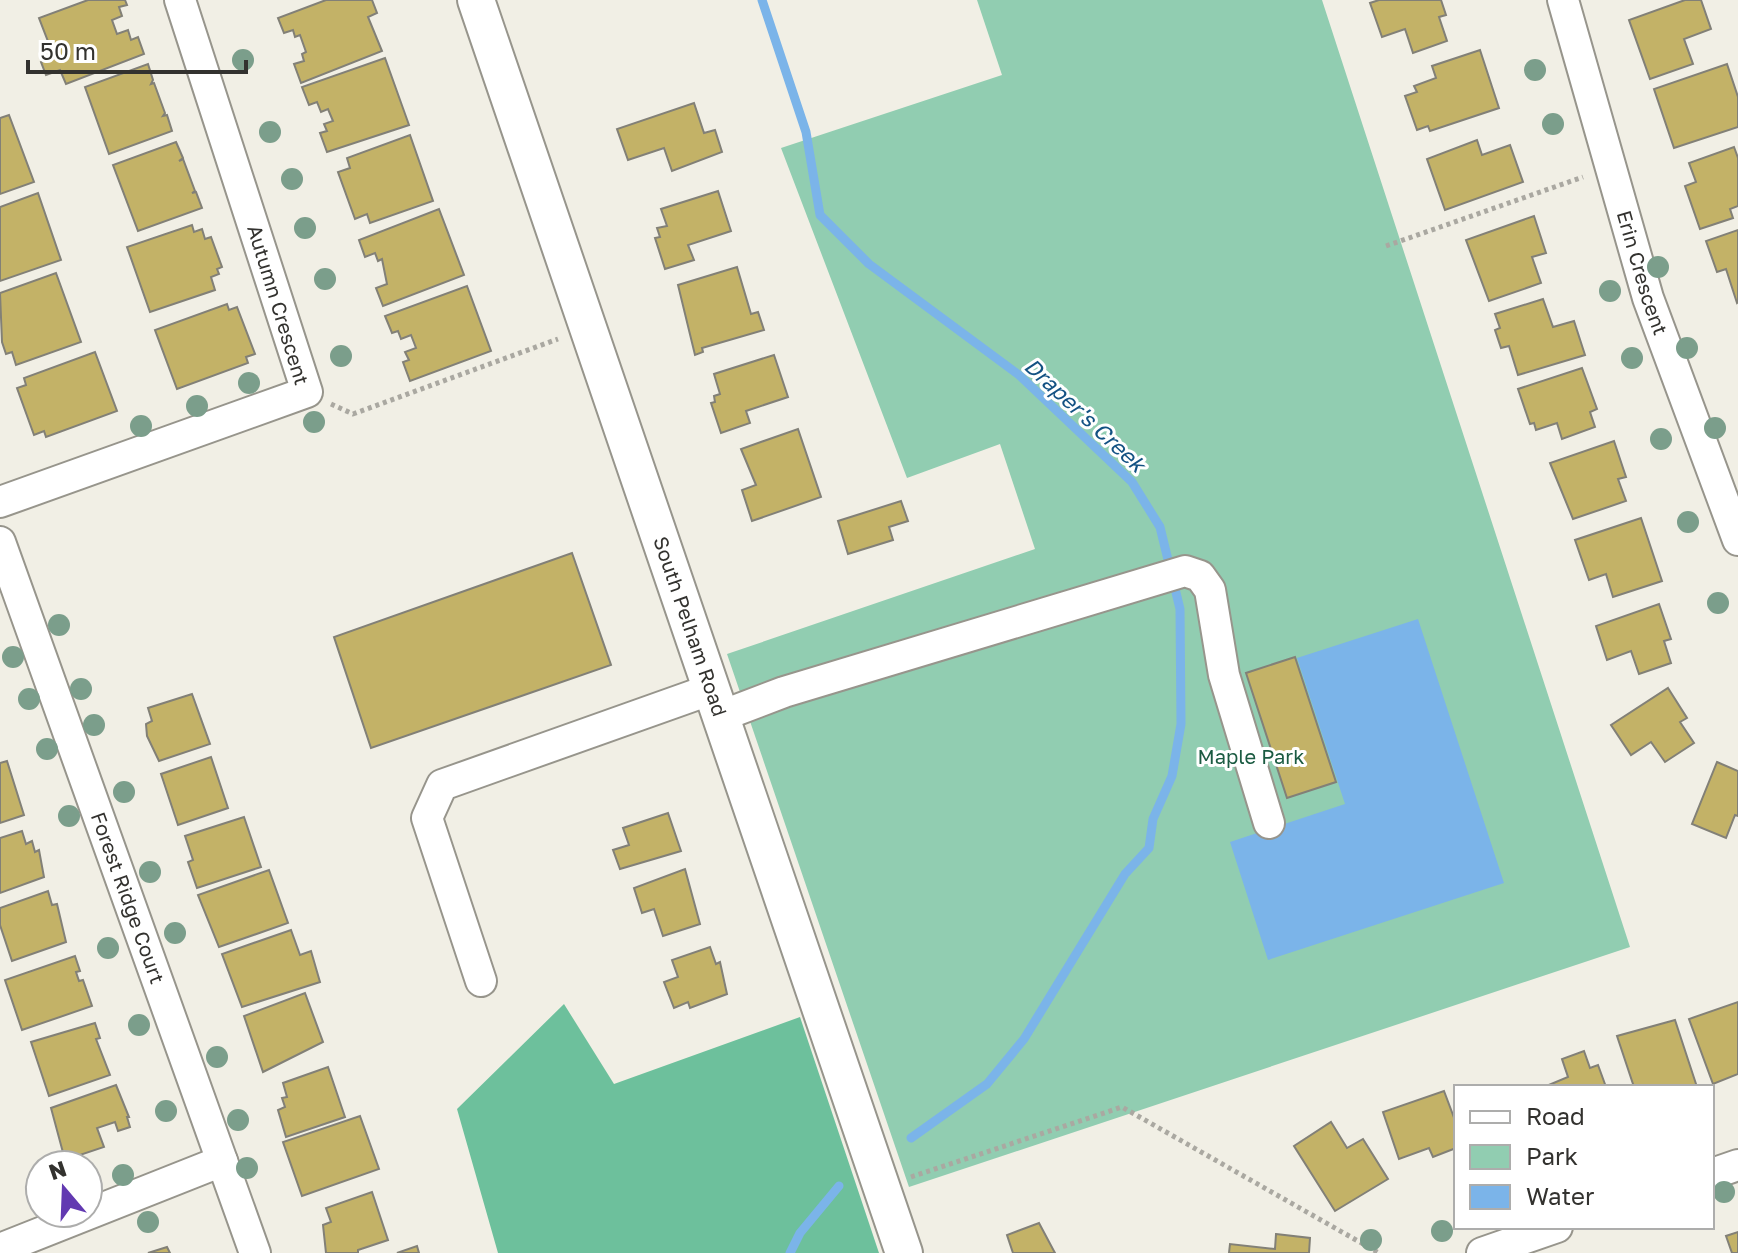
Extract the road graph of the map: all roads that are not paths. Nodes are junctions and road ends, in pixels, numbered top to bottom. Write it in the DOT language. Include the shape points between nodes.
graph roads {
  1 [pos="180,0"];
  2 [pos="476,0"];
  3 [pos="1563,0"];
  4 [pos="0,502"];
  5 [pos="1738,540"];
  6 [pos="0,542"];
  7 [pos="716,702"];
  8 [pos="1269,823"];
  9 [pos="481,981"];
  10 [pos="222,1161"];
  11 [pos="1738,1165"];
  12 [pos="1714,1173"];
  13 [pos="1551,1229"];
  14 [pos="0,1249"];
  15 [pos="255,1253"];
  16 [pos="904,1253"];
  17 [pos="1482,1253"];
  1 -- 4 [label="street, Autumn Crescent" via="307,392"];
  2 -- 7 [label="main road, South Pelham Road"];
  3 -- 5 [label="street, Erin Crescent" via="1648,298"];
  6 -- 10 [label="street, Forest Ridge Court"];
  7 -- 8 [label="street" via="784,692 1185,571 1200,576 1210,590 1224,675 1265,778"];
  7 -- 9 [label="street" via="442,785 427,818"];
  7 -- 16 [label="main road, South Pelham Road"];
  10 -- 14 [label="street"];
  10 -- 15 [label="street, Forest Ridge Court"];
  11 -- 12 [label="street"];
  13 -- 17 [label="street"];
}
